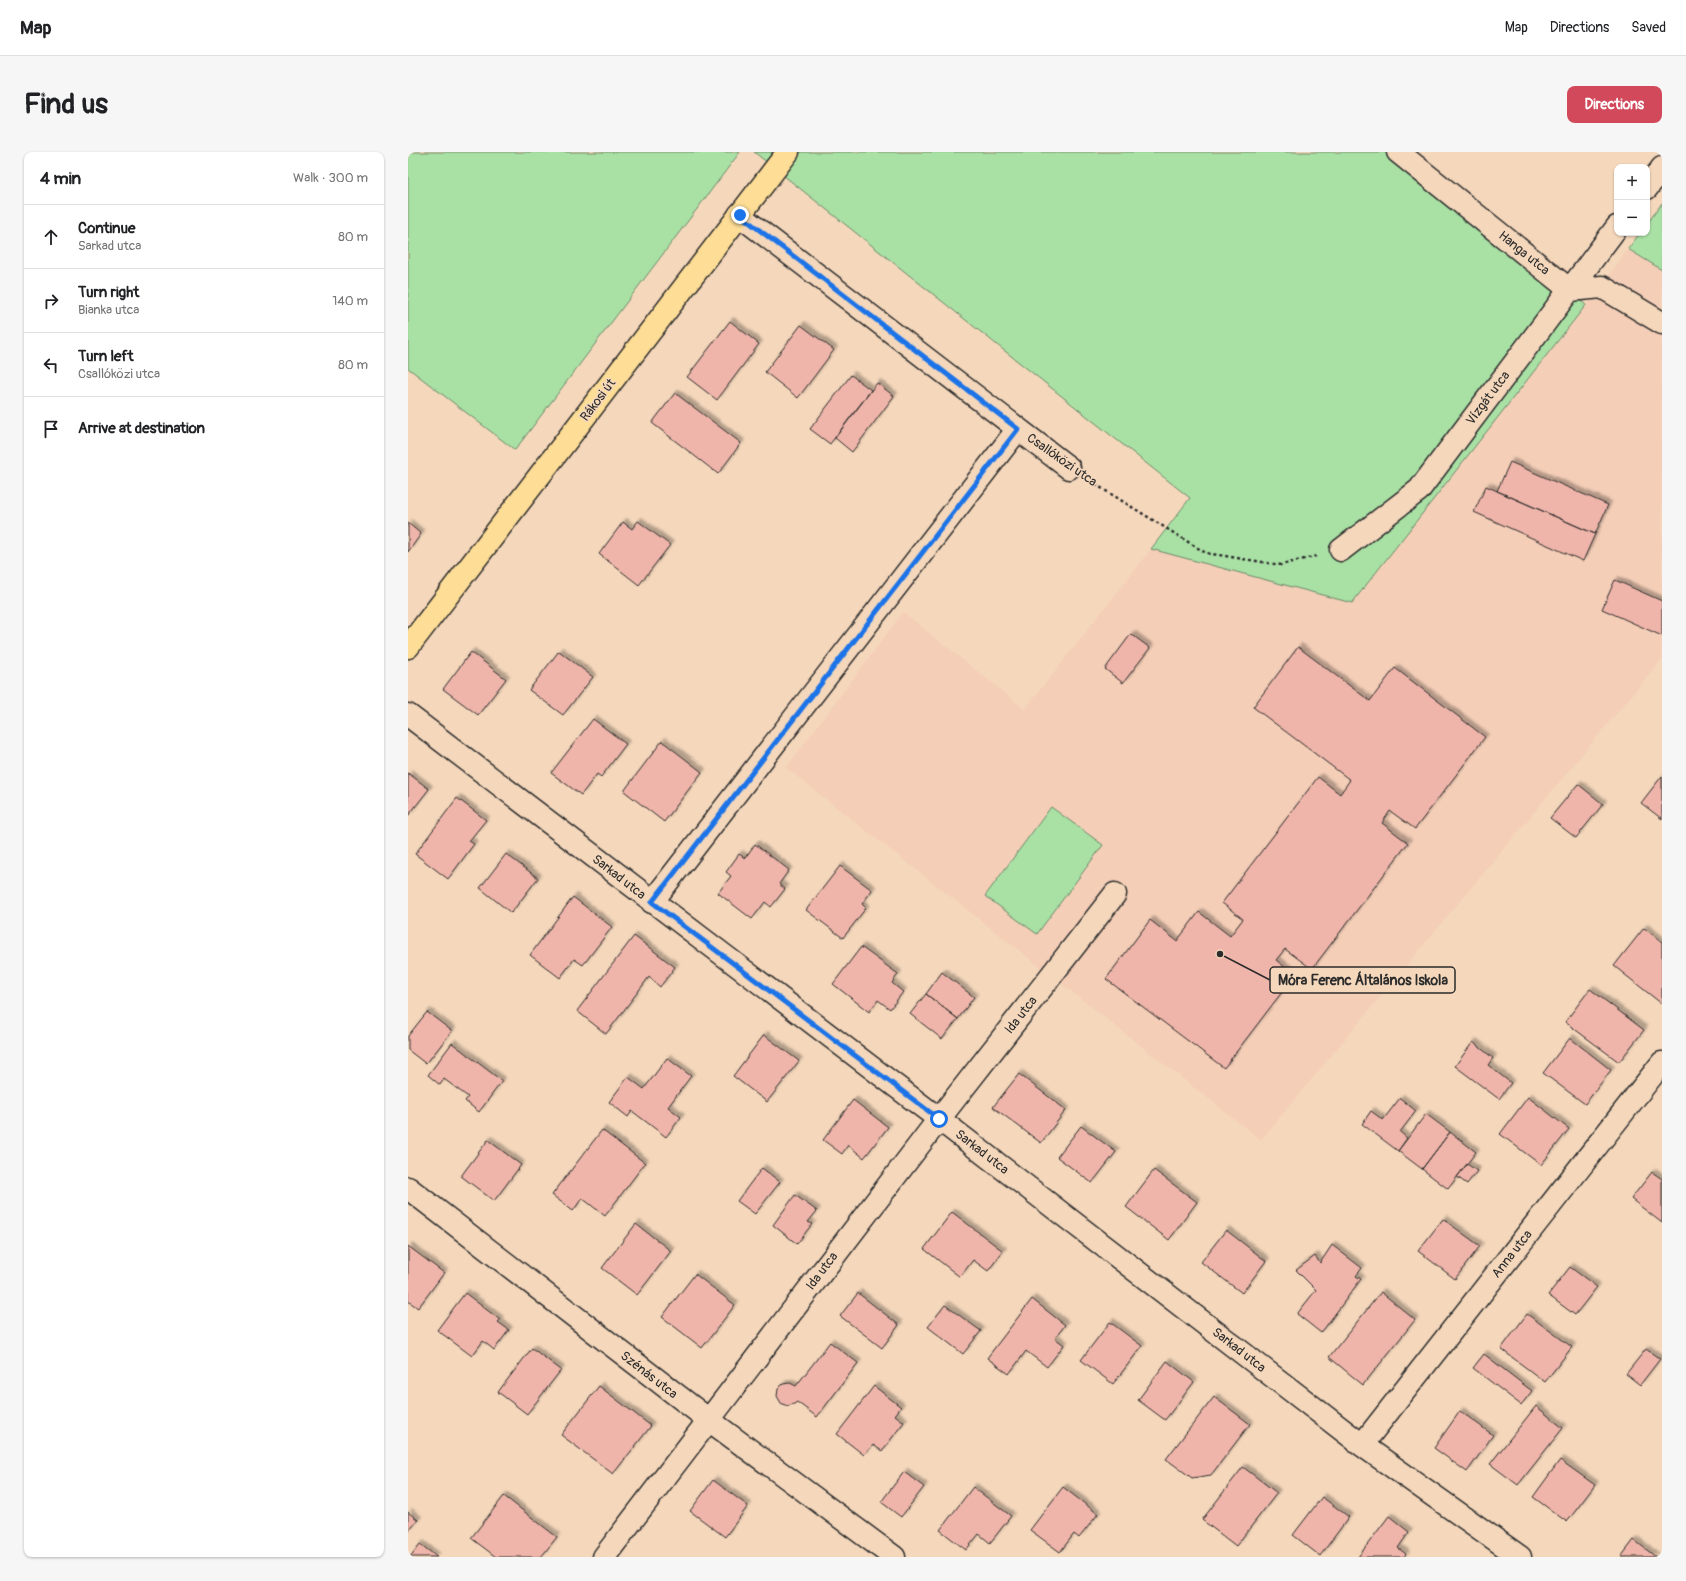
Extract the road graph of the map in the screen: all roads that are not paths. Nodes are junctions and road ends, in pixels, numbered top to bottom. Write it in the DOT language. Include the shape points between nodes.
graph roads {
  1 [pos="788,152"];
  2 [pos="1398,152"];
  3 [pos="1662,168"];
  4 [pos="1650,184"];
  5 [pos="740,215"];
  6 [pos="1614,232"];
  7 [pos="1570,290"];
  8 [pos="1662,323"];
  9 [pos="1018,429"];
  10 [pos="1069,468"];
  11 [pos="1341,550"];
  12 [pos="408,647"];
  13 [pos="408,715"];
  14 [pos="1115,894"];
  15 [pos="652,902"];
  16 [pos="1662,1063"];
  17 [pos="939,1119"];
  18 [pos="408,1188"];
  19 [pos="709,1420"];
  20 [pos="1362,1445"];
  21 [pos="604,1557"];
  22 [pos="894,1557"];
  23 [pos="1520,1557"];
  1 -- 5 [label="main road, Rákosi út"];
  2 -- 7 [label="street, Hanga utca"];
  3 -- 4 [label="street"];
  5 -- 9 [label="street, Csallóközi utca"];
  5 -- 12 [label="main road, Rákosi út"];
  6 -- 7 [label="street, Vízgát utca"];
  7 -- 8 [label="street" via="1602,287"];
  7 -- 11 [label="street, Vízgát utca" via="1419,490"];
  9 -- 10 [label="street, Csallóközi utca"];
  9 -- 15 [label="street"];
  13 -- 15 [label="street, Sarkad utca"];
  14 -- 17 [label="street, Ida utca"];
  15 -- 17 [label="street, Sarkad utca"];
  16 -- 20 [label="street, Anna utca"];
  17 -- 19 [label="street, Ida utca"];
  17 -- 20 [label="street, Sarkad utca"];
  18 -- 19 [label="street, Szénás utca"];
  19 -- 21 [label="street, Ida utca"];
  19 -- 22 [label="street, Szénás utca"];
  20 -- 23 [label="street, Sarkad utca"];
}
